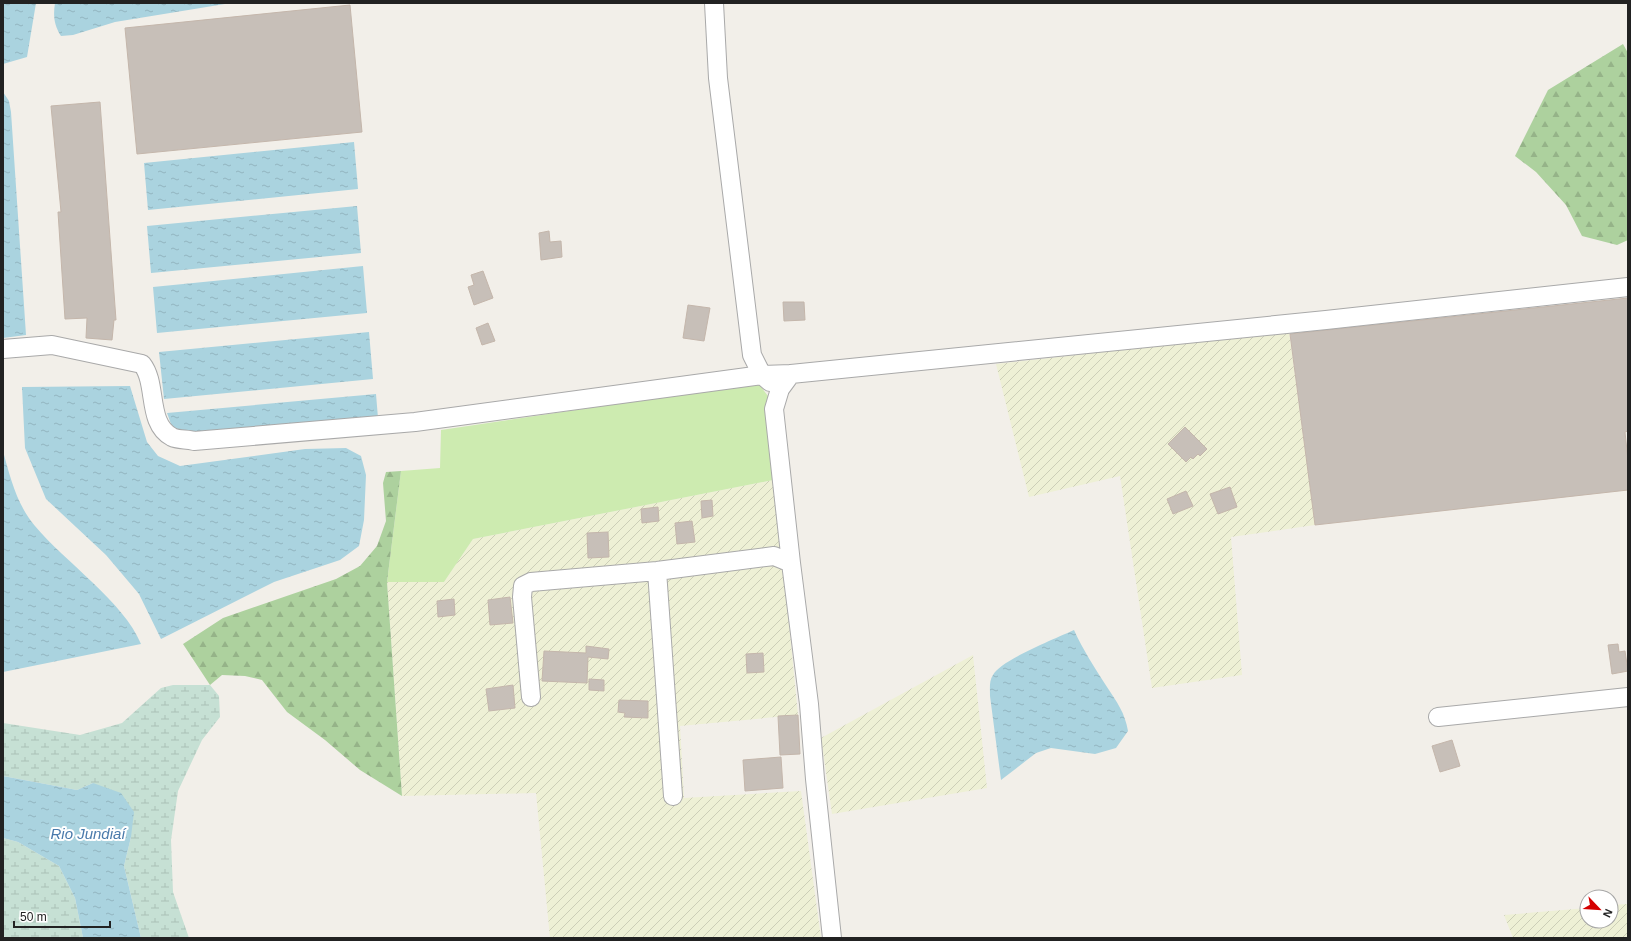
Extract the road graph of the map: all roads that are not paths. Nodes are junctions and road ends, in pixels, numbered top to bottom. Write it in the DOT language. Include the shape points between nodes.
graph roads {
  1 [pos="714,3"];
  2 [pos="1628,287"];
  3 [pos="3,349"];
  4 [pos="791,374"];
  5 [pos="762,375"];
  6 [pos="780,389"];
  7 [pos="788,536"];
  8 [pos="774,556"];
  9 [pos="790,563"];
  10 [pos="657,571"];
  11 [pos="531,697"];
  12 [pos="1628,697"];
  13 [pos="1438,717"];
  14 [pos="673,796"];
  15 [pos="832,938"];
  1 -- 5 [label="street" via="718,78 752,355"];
  2 -- 4 [label="street"];
  3 -- 5 [label="street" via="52,345 142,364 149,372 156,414 162,430 173,437 194,440 415,422"];
  4 -- 5 [label="street"];
  4 -- 6 [label="street"];
  5 -- 6 [label="street"];
  6 -- 7 [label="street" via="774,409"];
  7 -- 8 [label="street"];
  7 -- 9 [label="street"];
  8 -- 9 [label="street"];
  8 -- 10 [label="street"];
  9 -- 15 [label="street" via="809,704"];
  10 -- 11 [label="street" via="542,580 523,586"];
  10 -- 14 [label="street"];
  12 -- 13 [label="street"];
}
